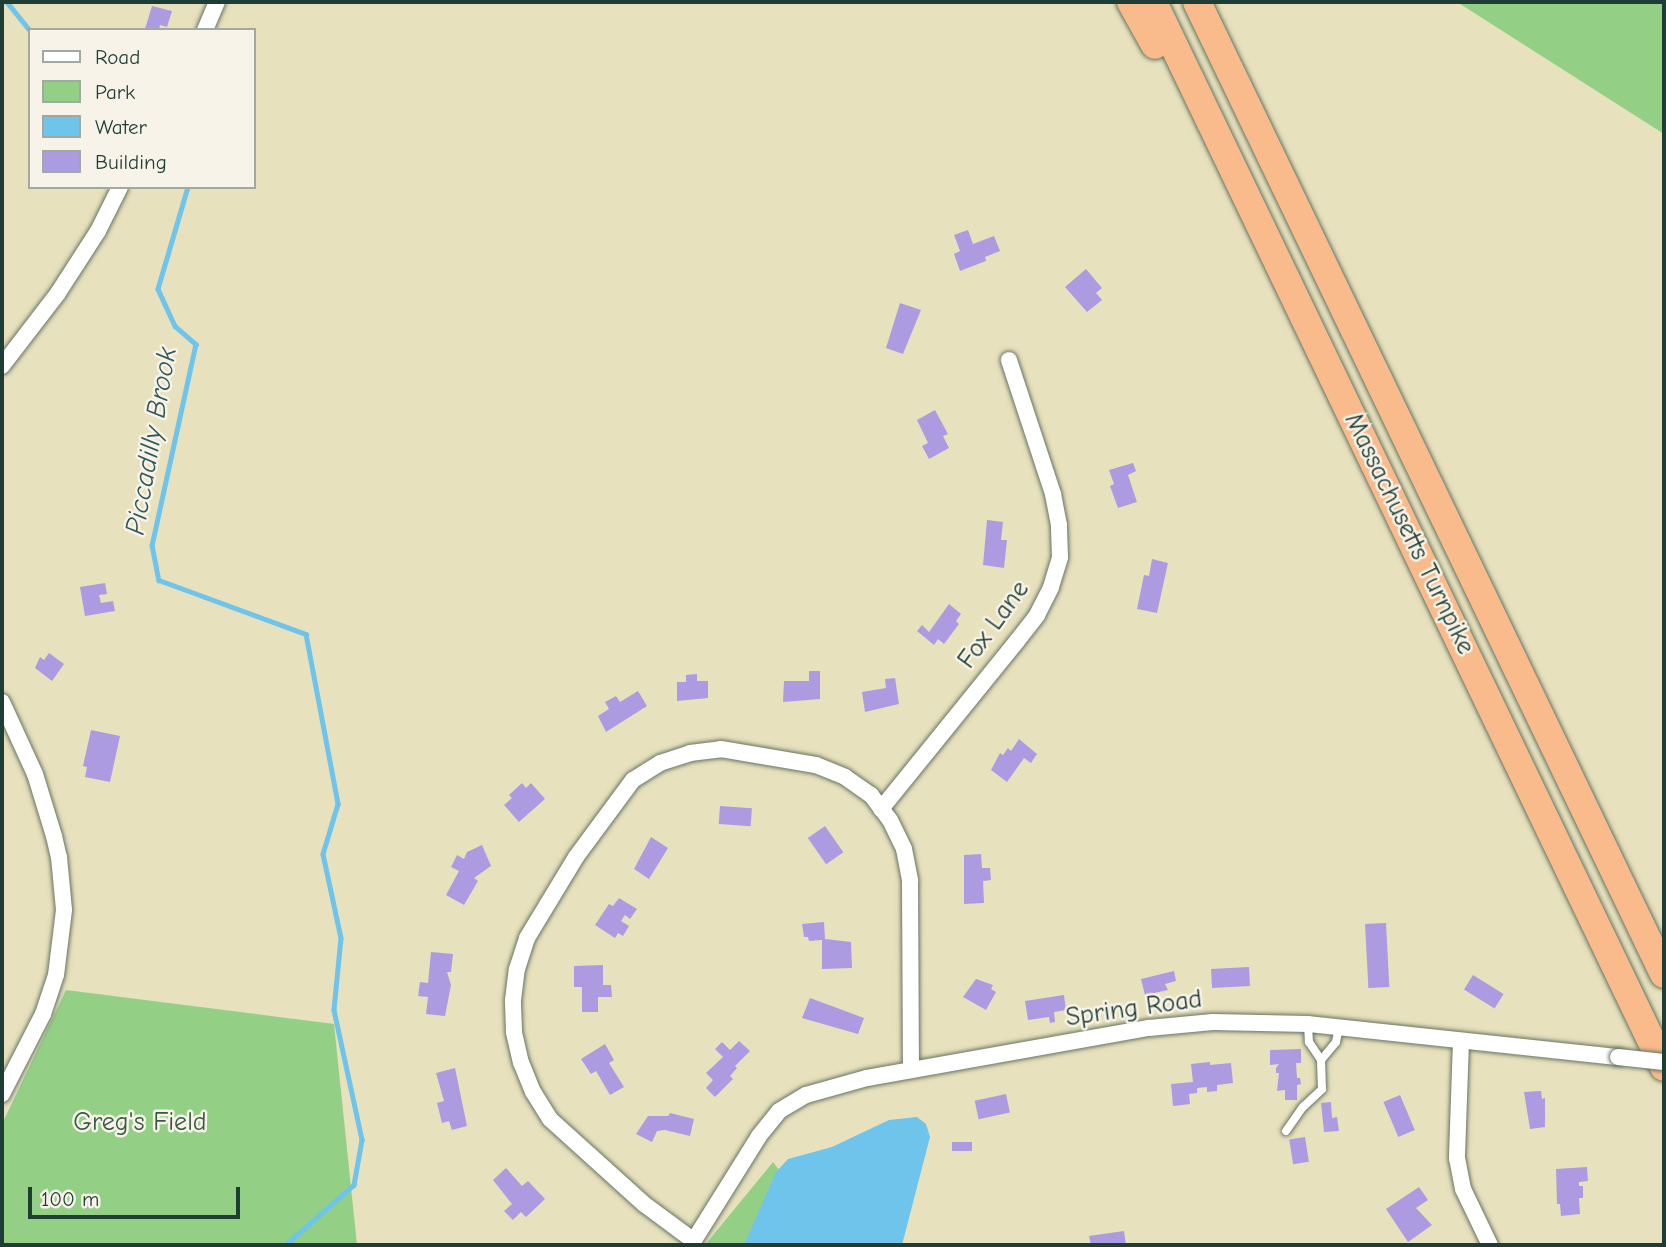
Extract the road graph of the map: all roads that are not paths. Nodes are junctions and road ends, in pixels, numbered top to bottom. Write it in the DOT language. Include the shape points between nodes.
graph roads {
  1 [pos="217,2"];
  2 [pos="1130,2"];
  3 [pos="1153,2"];
  4 [pos="1197,2"];
  5 [pos="206,28"];
  6 [pos="1240,183"];
  7 [pos="119,189"];
  8 [pos="1009,360"];
  9 [pos="2,366"];
  10 [pos="2,702"];
  11 [pos="881,809"];
  12 [pos="1664,974"];
  13 [pos="1308,1024"];
  14 [pos="1339,1027"];
  15 [pos="1461,1041"];
  16 [pos="1321,1060"];
  17 [pos="1664,1062"];
  18 [pos="1664,1067"];
  19 [pos="911,1070"];
  20 [pos="2,1094"];
  21 [pos="1286,1131"];
  22 [pos="692,1243"];
  23 [pos="1490,1245"];
  1 -- 5 [label="street"];
  2 -- 6 [label="highway"];
  3 -- 6 [label="highway, Massachusetts Turnpike"];
  4 -- 12 [label="highway, Massachusetts Turnpike"];
  6 -- 18 [label="highway, Massachusetts Turnpike"];
  7 -- 9 [label="street" via="58,293"];
  8 -- 11 [label="street, Fox Lane" via="1053,494 1060,556 1051,587 1030,624"];
  10 -- 20 [label="street" via="35,774 54,836 64,910 56,975 24,1055"];
  11 -- 19 [label="street" via="904,849 910,880"];
  11 -- 22 [label="street" via="871,795 845,777 785,758 722,749 660,763 633,780 612,804 527,938 514,990 514,1032 533,1093 572,1142"];
  13 -- 14 [label="street, Spring Road"];
  13 -- 16 [label="lane" via="1309,1042"];
  13 -- 19 [label="street, Spring Road" via="1213,1022 1149,1028"];
  14 -- 15 [label="street, Spring Road"];
  14 -- 16 [label="lane" via="1336,1042"];
  15 -- 17 [label="street, Spring Road, bridge"];
  15 -- 23 [label="street" via="1457,1158 1463,1189"];
  16 -- 21 [label="lane" via="1322,1089"];
  19 -- 22 [label="street, Spring Road" via="836,1085 779,1111"];
}
